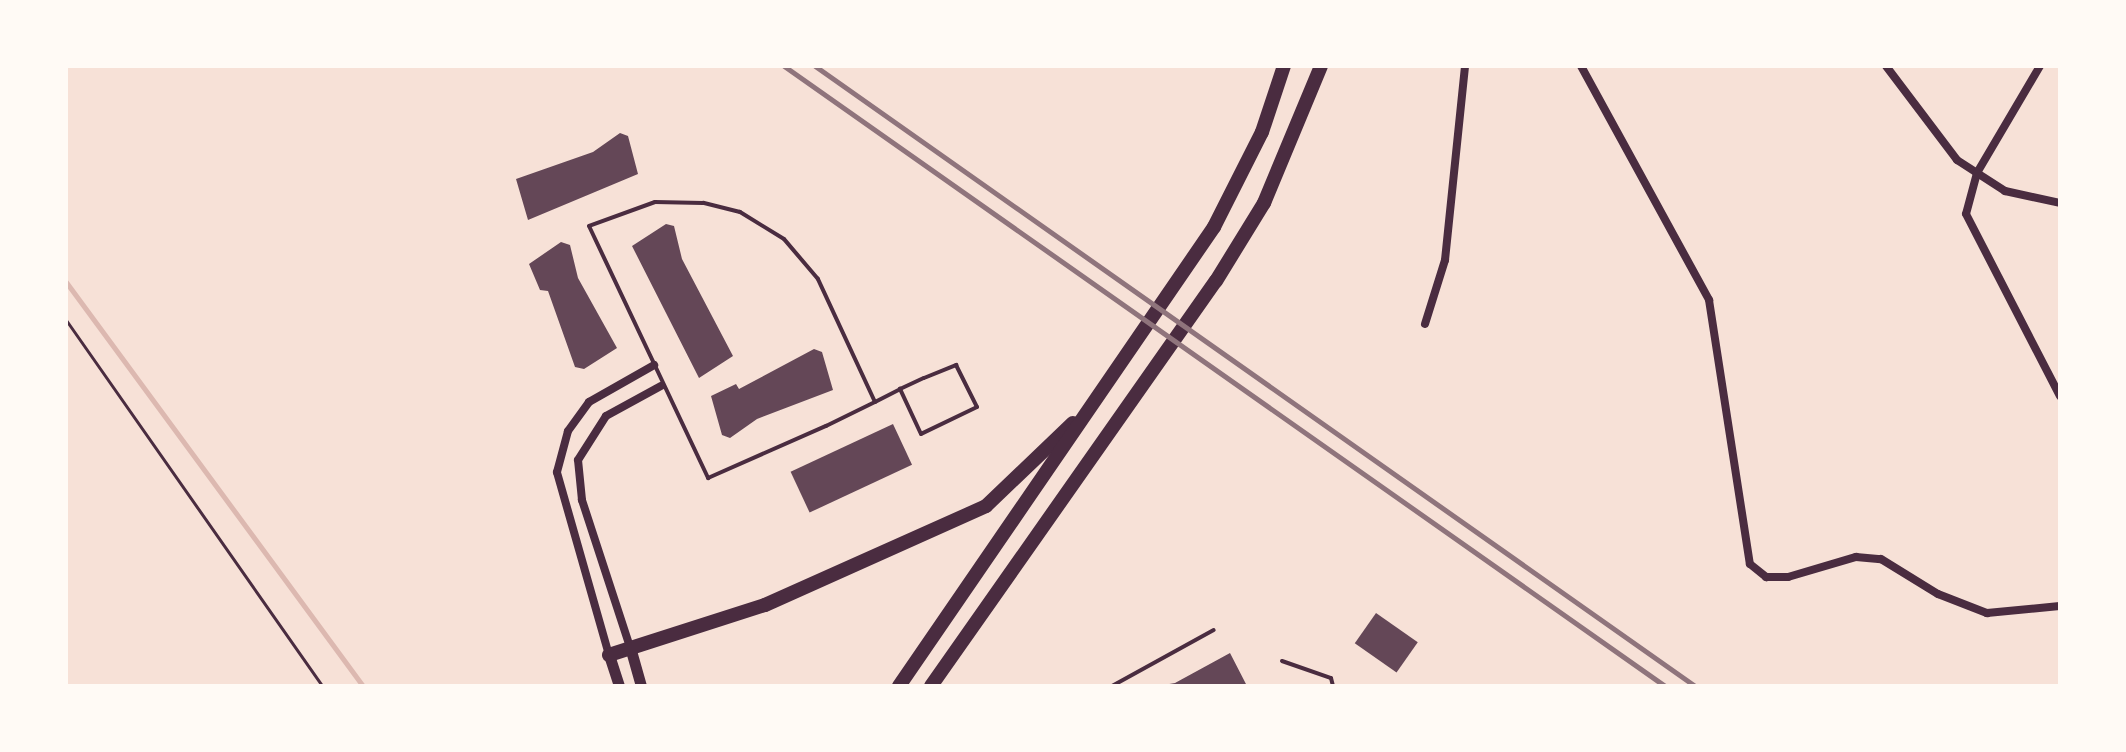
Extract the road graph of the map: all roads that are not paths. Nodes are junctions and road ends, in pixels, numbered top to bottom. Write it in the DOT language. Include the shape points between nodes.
graph roads {
  1 [pos="1284,66"];
  2 [pos="1321,66"];
  3 [pos="1465,66"];
  4 [pos="1581,66"];
  5 [pos="1886,66"];
  6 [pos="2040,66"];
  7 [pos="1977,173"];
  8 [pos="2060,203"];
  9 [pos="1425,324"];
  10 [pos="654,365"];
  11 [pos="661,386"];
  12 [pos="900,389"];
  13 [pos="2060,396"];
  14 [pos="1099,397"];
  15 [pos="875,402"];
  16 [pos="2060,606"];
  17 [pos="1214,630"];
  18 [pos="630,647"];
  19 [pos="609,655"];
  20 [pos="1282,661"];
  21 [pos="619,686"];
  22 [pos="641,686"];
  23 [pos="899,686"];
  24 [pos="931,686"];
  25 [pos="1112,686"];
  26 [pos="1333,686"];
  1 -- 14 [label="main road" via="1235,190"];
  2 -- 24 [label="main road" via="1264,203 1216,281"];
  3 -- 9 [label="street" via="1445,260"];
  4 -- 16 [label="street" via="1709,300 1750,564 1766,577 1788,577 1856,557 1881,559 1938,594 1987,613"];
  5 -- 7 [label="street" via="1957,160"];
  6 -- 7 [label="street"];
  7 -- 8 [label="street" via="2005,191"];
  7 -- 13 [label="street" via="1966,214"];
  10 -- 11 [label="lane"];
  10 -- 15 [label="lane" via="589,226 655,202 703,203 740,212 801,259 818,279"];
  10 -- 19 [label="street" via="589,402 568,431 557,472"];
  11 -- 15 [label="lane" via="708,478"];
  11 -- 18 [label="street" via="606,416 578,460 582,500"];
  12 -- 12 [label="lane" via="921,434 977,407 956,365"];
  12 -- 15 [label="lane"];
  14 -- 18 [label="main road" via="986,506 765,605"];
  14 -- 23 [label="main road"];
  17 -- 25 [label="lane"];
  18 -- 19 [label="main road"];
  18 -- 22 [label="street"];
  19 -- 21 [label="street"];
  20 -- 26 [label="lane" via="1331,678"];
}
